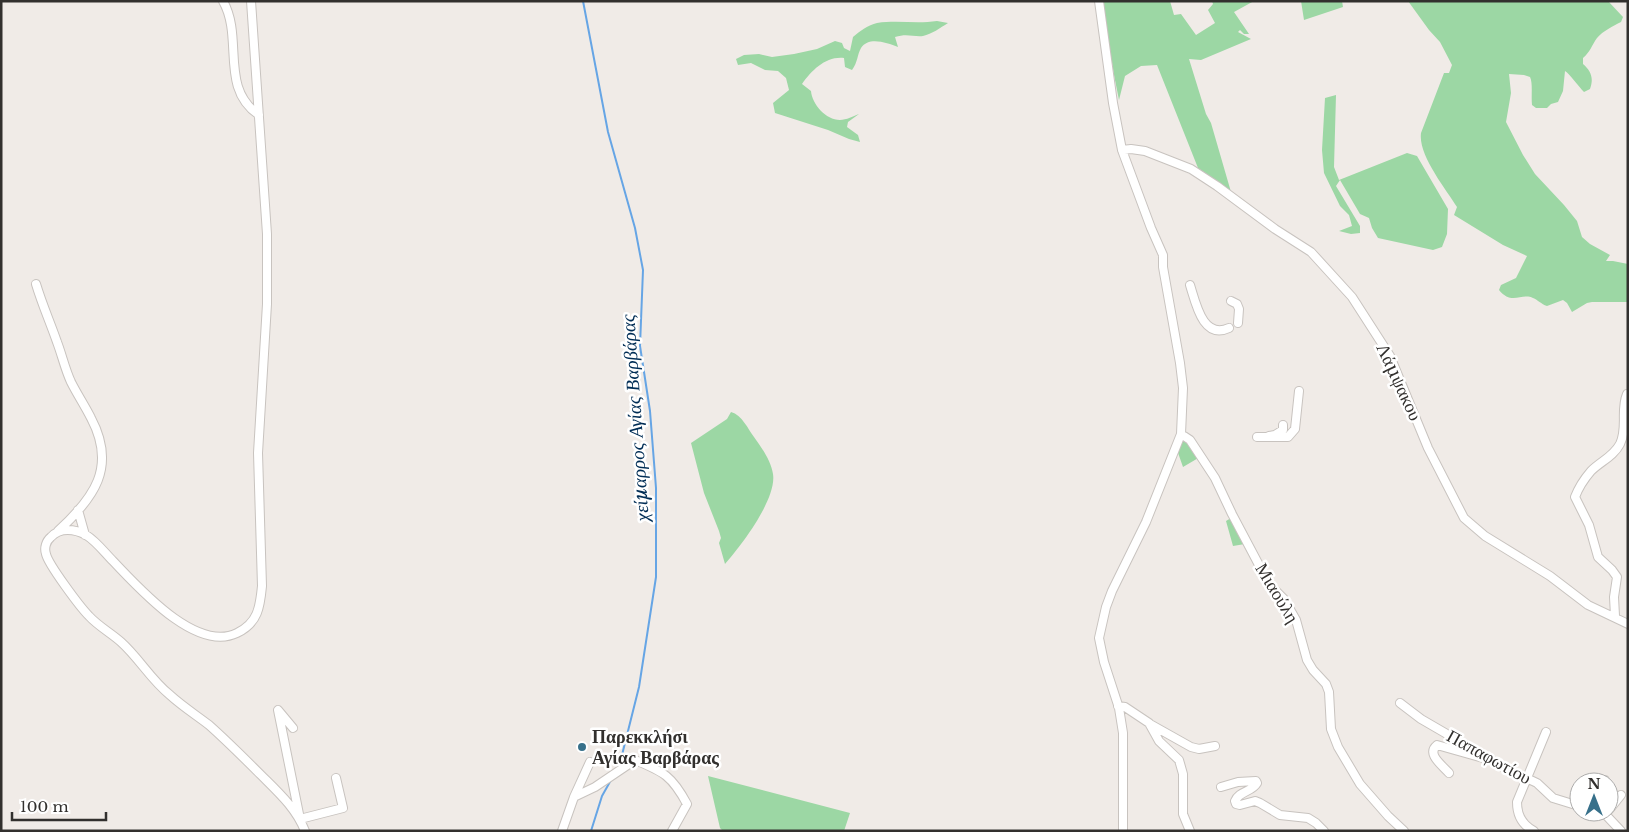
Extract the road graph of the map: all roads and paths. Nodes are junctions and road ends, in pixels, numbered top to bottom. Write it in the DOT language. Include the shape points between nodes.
graph roads {
  1 [pos="224,1"];
  2 [pos="251,1"];
  3 [pos="1099,1"];
  4 [pos="259,115"];
  5 [pos="1122,150"];
  6 [pos="36,284"];
  7 [pos="1190,285"];
  8 [pos="1231,301"];
  9 [pos="1238,323"];
  10 [pos="1229,328"];
  11 [pos="1299,391"];
  12 [pos="1627,394"];
  13 [pos="1283,425"];
  14 [pos="1181,434"];
  15 [pos="78,510"];
  16 [pos="57,532"];
  17 [pos="85,535"];
  18 [pos="1615,616"];
  19 [pos="1628,624"];
  20 [pos="1400,703"];
  21 [pos="1118,706"];
  22 [pos="1149,723"];
  23 [pos="293,728"];
  24 [pos="1546,732"];
  25 [pos="1215,746"];
  26 [pos="1488,758"];
  27 [pos="590,762"];
  28 [pos="1449,773"];
  29 [pos="336,778"];
  30 [pos="1527,778"];
  31 [pos="1221,788"];
  32 [pos="1621,795"];
  33 [pos="574,797"];
  34 [pos="1619,797"];
  35 [pos="1569,803"];
  36 [pos="300,819"];
  37 [pos="305,831"];
  38 [pos="562,831"];
  39 [pos="672,831"];
  40 [pos="1123,831"];
  41 [pos="1190,831"];
  42 [pos="1324,831"];
  43 [pos="1404,831"];
  44 [pos="1534,831"];
  1 -- 4 [label="street" via="230,18 240,94 250,109"];
  2 -- 4 [label="street"];
  3 -- 5 [label="street"];
  4 -- 17 [label="street" via="267,287 258,452 262,586 260,606 254,620 235,634 221,638 198,632 139,588"];
  5 -- 14 [label="street" via="1163,255 1183,388"];
  5 -- 18 [label="street, Λάμψακου" via="1145,151 1191,168 1312,252 1352,298 1390,356 1428,448 1464,518 1581,600"];
  6 -- 15 [label="street" via="65,369 98,435 103,460 98,483"];
  7 -- 10 [label="street" via="1201,317 1209,328 1222,332"];
  8 -- 9 [label="street" via="1239,309"];
  11 -- 13 [label="street" via="1295,429 1288,437 1258,437 1275,435 1283,430"];
  12 -- 18 [label="street" via="1624,430 1619,446 1593,469 1575,498 1589,525 1598,557 1617,577"];
  14 -- 21 [label="street" via="1146,522 1117,579 1102,622 1099,638"];
  14 -- 43 [label="street, Μιαούλη" via="1190,440 1215,478 1269,584 1296,620 1310,666 1329,692 1331,729 1338,747 1360,784"];
  15 -- 16 [label="street"];
  15 -- 17 [label="street"];
  16 -- 17 [label="street" via="72,530"];
  16 -- 36 [label="street" via="47,543 46,556 89,617 122,643 169,695 247,761"];
  18 -- 19 [label="street, Λάμψακου"];
  20 -- 26 [label="street, Παπαφωτίου"];
  21 -- 22 [label="street"];
  21 -- 40 [label="street" via="1124,733"];
  22 -- 25 [label="street" via="1191,747"];
  22 -- 41 [label="street" via="1159,741 1181,764 1183,814"];
  23 -- 36 [label="street" via="278,710"];
  24 -- 30 [label="street"];
  26 -- 28 [label="street" via="1437,745 1432,753"];
  26 -- 30 [label="street, Παπαφωτίου"];
  27 -- 33 [label="street"];
  29 -- 36 [label="street" via="343,808"];
  30 -- 35 [label="street, Παπαφωτίου" via="1552,798"];
  30 -- 44 [label="street" via="1517,810 1522,822"];
  31 -- 42 [label="street" via="1238,782 1256,781 1256,786 1236,798 1235,803 1257,802 1280,815 1308,818"];
  32 -- 34 [label="street"];
  33 -- 38 [label="street"];
  33 -- 39 [label="street" via="635,760 672,779 687,804"];
  36 -- 37 [label="street"];
}
